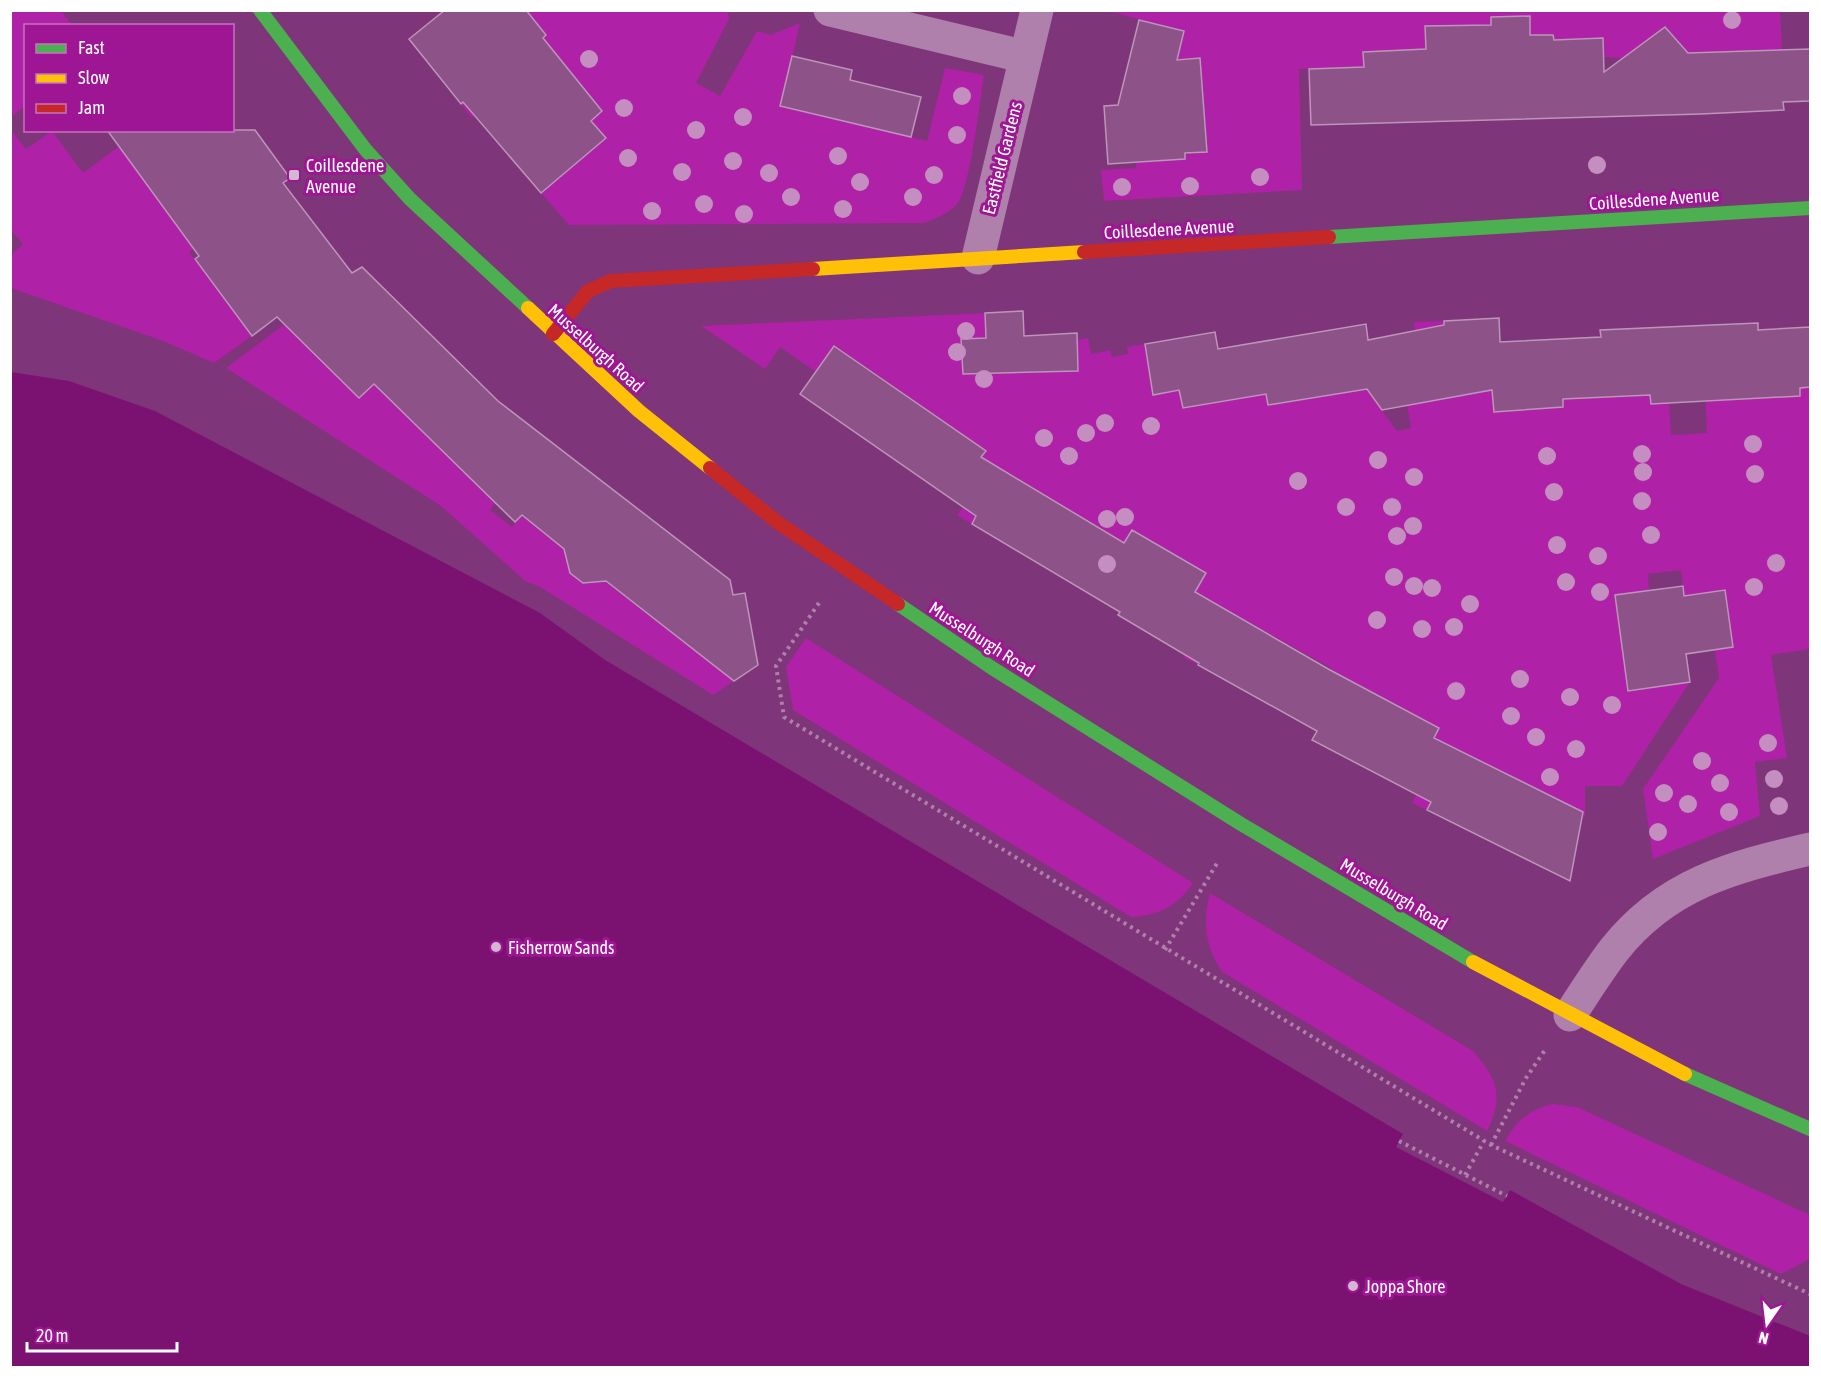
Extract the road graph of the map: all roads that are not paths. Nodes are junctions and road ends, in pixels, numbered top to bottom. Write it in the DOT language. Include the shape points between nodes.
graph roads {
  1 [pos="260,10"];
  2 [pos="830,10"];
  3 [pos="1037,10"];
  4 [pos="1026,57"];
  5 [pos="1810,208"];
  6 [pos="978,258"];
  7 [pos="554,334"];
  8 [pos="1810,849"];
  9 [pos="1570,1015"];
  10 [pos="1810,1129"];
  1 -- 7 [label="main road, Musselburgh Road" via="365,148 410,200"];
  2 -- 4 [label="street"];
  3 -- 4 [label="street, Eastfield Gardens"];
  4 -- 6 [label="street, Eastfield Gardens"];
  5 -- 6 [label="main road, Coillesdene Avenue"];
  6 -- 7 [label="main road, Coillesdene Avenue" via="611,281 588,291"];
  7 -- 9 [label="main road, Musselburgh Road" via="706,468 992,668 1241,824 1453,951"];
  8 -- 9 [label="street" via="1733,867 1666,900 1614,950"];
  9 -- 10 [label="main road, Musselburgh Road" via="1665,1065"];
}
